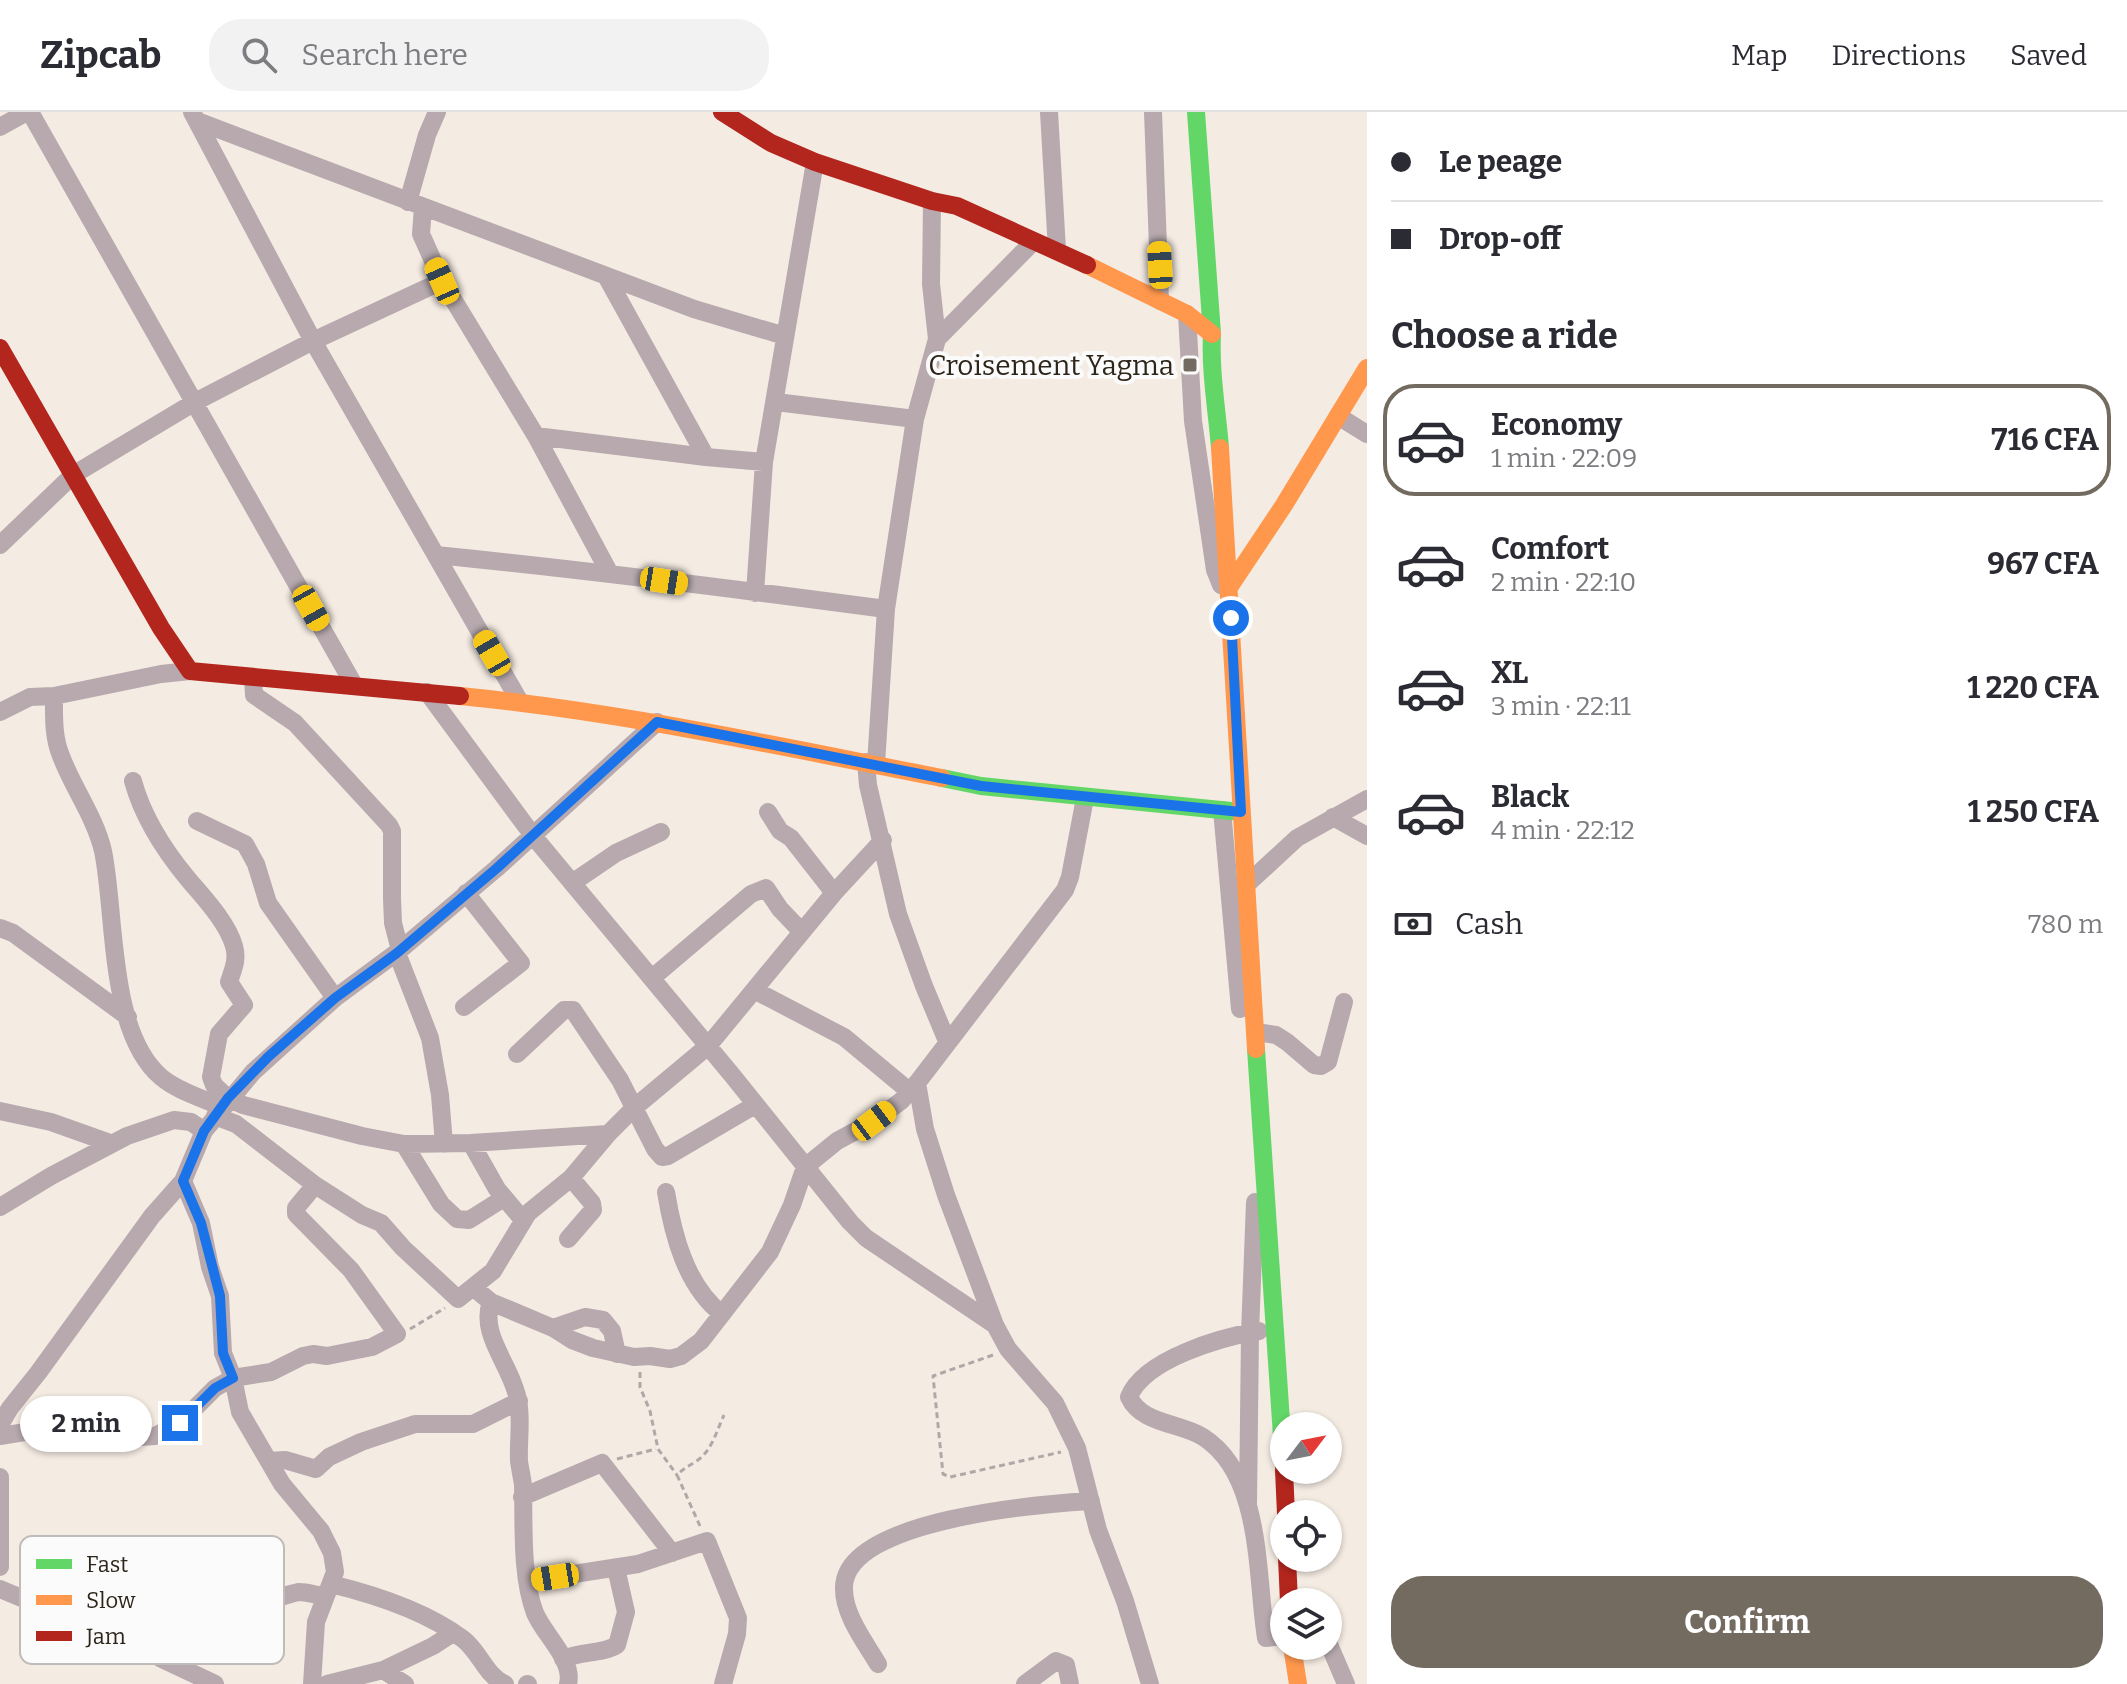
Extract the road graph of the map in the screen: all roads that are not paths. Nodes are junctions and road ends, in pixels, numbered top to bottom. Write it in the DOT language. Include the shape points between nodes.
graph roads {
  1 [pos="29,112"];
  2 [pos="437,112"];
  3 [pos="722,112"];
  4 [pos="1049,112"];
  5 [pos="1153,112"];
  6 [pos="1196,112"];
  7 [pos="194,116"];
  8 [pos="0,127"];
  9 [pos="815,162"];
  10 [pos="932,201"];
  11 [pos="416,204"];
  12 [pos="1033,242"];
  13 [pos="1057,250"];
  14 [pos="606,276"];
  15 [pos="442,281"];
  16 [pos="1160,301"];
  17 [pos="1187,314"];
  18 [pos="1212,334"];
  19 [pos="785,336"];
  20 [pos="937,339"];
  21 [pos="313,341"];
  22 [pos="2,358"];
  23 [pos="1366,372"];
  24 [pos="195,402"];
  25 [pos="776,402"];
  26 [pos="1338,416"];
  27 [pos="915,419"];
  28 [pos="1367,434"];
  29 [pos="536,436"];
  30 [pos="706,457"];
  31 [pos="764,462"];
  32 [pos="73,475"];
  33 [pos="0,545"];
  34 [pos="436,555"];
  35 [pos="609,572"];
  36 [pos="1230,586"];
  37 [pos="755,593"];
  38 [pos="886,609"];
  39 [pos="190,671"];
  40 [pos="253,677"];
  41 [pos="354,685"];
  42 [pos="427,692"];
  43 [pos="54,696"];
  44 [pos="30,697"];
  45 [pos="0,700"];
  46 [pos="520,702"];
  47 [pos="0,712"];
  48 [pos="657,722"];
  49 [pos="871,763"];
  50 [pos="133,781"];
  51 [pos="1085,798"];
  52 [pos="1367,799"];
  53 [pos="1232,811"];
  54 [pos="768,812"];
  55 [pos="1333,817"];
  56 [pos="197,821"];
  57 [pos="661,832"];
  58 [pos="1367,836"];
  59 [pos="534,837"];
  60 [pos="883,840"];
  61 [pos="572,883"];
  62 [pos="1245,886"];
  63 [pos="466,893"];
  64 [pos="834,893"];
  65 [pos="0,928"];
  66 [pos="802,932"];
  67 [pos="398,951"];
  68 [pos="652,978"];
  69 [pos="754,990"];
  70 [pos="335,998"];
  71 [pos="1344,1002"];
  72 [pos="464,1007"];
  73 [pos="128,1017"];
  74 [pos="1256,1032"];
  75 [pos="947,1041"];
  76 [pos="708,1046"];
  77 [pos="517,1054"];
  78 [pos="913,1087"];
  79 [pos="755,1105"];
  80 [pos="635,1107"];
  81 [pos="0,1111"];
  82 [pos="217,1113"];
  83 [pos="608,1134"];
  84 [pos="110,1143"];
  85 [pos="471,1143"];
  86 [pos="404,1144"];
  87 [pos="444,1144"];
  88 [pos="805,1167"];
  89 [pos="571,1178"];
  90 [pos="183,1181"];
  91 [pos="315,1185"];
  92 [pos="666,1192"];
  93 [pos="504,1198"];
  94 [pos="0,1207"];
  95 [pos="523,1220"];
  96 [pos="568,1239"];
  97 [pos="474,1288"];
  98 [pos="491,1302"];
  99 [pos="722,1314"];
  100 [pos="995,1325"];
  101 [pos="553,1328"];
  102 [pos="1275,1329"];
  103 [pos="1250,1333"];
  104 [pos="626,1356"];
  105 [pos="233,1378"];
  106 [pos="519,1401"];
  107 [pos="0,1402"];
  108 [pos="1280,1412"];
  109 [pos="0,1424"];
  110 [pos="0,1435"];
  111 [pos="269,1461"];
  112 [pos="0,1477"];
  113 [pos="522,1497"];
  114 [pos="1091,1501"];
  115 [pos="1248,1503"];
  116 [pos="672,1553"];
  117 [pos="0,1567"];
  118 [pos="616,1568"];
  119 [pos="529,1581"];
  120 [pos="0,1589"];
  121 [pos="328,1590"];
  122 [pos="20,1597"];
  123 [pos="284,1597"];
  124 [pos="453,1633"];
  125 [pos="1270,1638"];
  126 [pos="563,1659"];
  127 [pos="1294,1660"];
  128 [pos="1336,1660"];
  129 [pos="174,1664"];
  130 [pos="878,1664"];
  131 [pos="383,1670"];
  132 [pos="215,1684"];
  133 [pos="312,1684"];
  134 [pos="327,1684"];
  135 [pos="405,1684"];
  136 [pos="505,1684"];
  137 [pos="568,1684"];
  138 [pos="723,1684"];
  139 [pos="1025,1684"];
  140 [pos="1070,1684"];
  141 [pos="1150,1684"];
  142 [pos="1298,1684"];
  143 [pos="1346,1684"];
  1 -- 8 [label="street"];
  1 -- 24 [label="street"];
  2 -- 11 [label="street" via="427,135"];
  3 -- 9 [label="street" via="771,143"];
  4 -- 13 [label="street"];
  5 -- 16 [label="street"];
  6 -- 18 [label="street"];
  7 -- 11 [label="street"];
  7 -- 21 [label="street"];
  9 -- 10 [label="street"];
  9 -- 19 [label="street"];
  10 -- 12 [label="street" via="957,206"];
  10 -- 20 [label="street" via="931,284"];
  11 -- 14 [label="street"];
  11 -- 15 [label="street" via="421,234"];
  12 -- 13 [label="street"];
  12 -- 20 [label="street"];
  13 -- 16 [label="street"];
  14 -- 19 [label="street"];
  14 -- 30 [label="street"];
  15 -- 21 [label="street"];
  15 -- 29 [label="street"];
  16 -- 17 [label="street"];
  17 -- 18 [label="street"];
  17 -- 36 [label="street" via="1193,421 1215,570 1221,585"];
  18 -- 36 [label="street" via="1210,368"];
  19 -- 25 [label="street"];
  20 -- 27 [label="street"];
  21 -- 24 [label="street"];
  21 -- 34 [label="street"];
  22 -- 32 [label="street"];
  23 -- 26 [label="street"];
  24 -- 32 [label="street"];
  24 -- 41 [label="street"];
  25 -- 27 [label="street"];
  25 -- 31 [label="street"];
  26 -- 28 [label="street"];
  26 -- 36 [label="street"];
  27 -- 38 [label="street"];
  29 -- 30 [label="street"];
  29 -- 35 [label="street"];
  30 -- 31 [label="street"];
  31 -- 37 [label="street"];
  32 -- 33 [label="street"];
  32 -- 39 [label="street"];
  34 -- 35 [label="street"];
  34 -- 46 [label="street"];
  35 -- 37 [label="street"];
  36 -- 53 [label="street"];
  37 -- 38 [label="street"];
  38 -- 49 [label="street"];
  39 -- 40 [label="street"];
  39 -- 43 [label="street"];
  40 -- 41 [label="street"];
  40 -- 67 [label="street" via="254,695 295,723 389,825"];
  41 -- 42 [label="street"];
  42 -- 46 [label="street"];
  42 -- 59 [label="street"];
  43 -- 44 [label="street"];
  43 -- 73 [label="street" via="60,754 103,850 114,958"];
  44 -- 45 [label="street"];
  44 -- 47 [label="street"];
  46 -- 48 [label="street"];
  48 -- 49 [label="street"];
  48 -- 59 [label="street"];
  49 -- 51 [label="street" via="981,786"];
  49 -- 60 [label="street" via="868,785"];
  50 -- 82 [label="street" via="153,830 234,946 229,982 244,1005 219,1034 211,1077"];
  51 -- 53 [label="street"];
  51 -- 75 [label="street" via="1065,890"];
  52 -- 55 [label="street"];
  53 -- 62 [label="street"];
  53 -- 103 [label="street" via="1255,1183"];
  54 -- 64 [label="street"];
  55 -- 58 [label="street"];
  55 -- 62 [label="street" via="1282,849"];
  56 -- 70 [label="street" via="245,844 268,903"];
  57 -- 61 [label="street" via="616,853"];
  59 -- 61 [label="street"];
  59 -- 63 [label="street"];
  60 -- 64 [label="street"];
  60 -- 75 [label="street" via="898,914"];
  61 -- 68 [label="street"];
  62 -- 74 [label="street"];
  63 -- 67 [label="street"];
  63 -- 72 [label="street" via="521,963"];
  64 -- 66 [label="street"];
  65 -- 73 [label="street"];
  66 -- 68 [label="street" via="766,888 759,889"];
  66 -- 69 [label="street"];
  67 -- 70 [label="street"];
  67 -- 87 [label="street" via="430,1038"];
  68 -- 76 [label="street"];
  69 -- 76 [label="street"];
  69 -- 78 [label="street" via="844,1037"];
  70 -- 82 [label="street" via="268,1057"];
  71 -- 74 [label="street" via="1328,1062 1321,1066 1276,1035"];
  73 -- 82 [label="street" via="140,1050 159,1075"];
  74 -- 102 [label="street"];
  75 -- 78 [label="street"];
  76 -- 79 [label="street"];
  76 -- 80 [label="street"];
  77 -- 80 [label="street" via="564,1010 573,1010"];
  78 -- 88 [label="street" via="901,1101"];
  78 -- 100 [label="street"];
  79 -- 80 [label="street" via="662,1157"];
  79 -- 88 [label="street"];
  80 -- 83 [label="street"];
  81 -- 84 [label="street"];
  82 -- 84 [label="street" via="191,1122 174,1120"];
  82 -- 86 [label="street" via="243,1105"];
  82 -- 90 [label="street"];
  82 -- 91 [label="street"];
  83 -- 85 [label="street"];
  83 -- 89 [label="street"];
  84 -- 94 [label="street"];
  85 -- 87 [label="street"];
  85 -- 93 [label="street"];
  86 -- 87 [label="street"];
  86 -- 93 [label="street" via="441,1204 457,1219 469,1220"];
  88 -- 99 [label="street" via="770,1252"];
  88 -- 100 [label="street" via="866,1238"];
  89 -- 95 [label="street"];
  89 -- 96 [label="street" via="593,1210"];
  90 -- 105 [label="street" via="201,1223 220,1296 223,1353"];
  90 -- 109 [label="street"];
  91 -- 97 [label="street" via="385,1226 458,1299"];
  91 -- 105 [label="street" via="296,1214 346,1264 397,1334 372,1347 303,1356 271,1372"];
  92 -- 99 [label="street" via="678,1245 703,1296"];
  93 -- 95 [label="street"];
  95 -- 97 [label="street" via="500,1262"];
  97 -- 98 [label="street"];
  98 -- 101 [label="street"];
  98 -- 106 [label="street" via="487,1326"];
  99 -- 104 [label="street" via="681,1356"];
  100 -- 114 [label="street" via="1008,1349 1055,1403 1077,1448"];
  101 -- 104 [label="street" via="572,1340"];
  101 -- 104 [label="street" via="585,1317 603,1320"];
  102 -- 103 [label="street"];
  102 -- 108 [label="street"];
  103 -- 115 [label="street"];
  103 -- 115 [label="street" via="1178,1354 1159,1365 1129,1397 1137,1409 1219,1449"];
  105 -- 110 [label="street" via="215,1388 180,1423 155,1436 126,1438 85,1426"];
  105 -- 111 [label="street" via="243,1418"];
  106 -- 111 [label="street" via="473,1424 415,1424 361,1442 316,1469"];
  106 -- 113 [label="street"];
  107 -- 109 [label="street"];
  109 -- 110 [label="street"];
  111 -- 121 [label="street" via="327,1542 334,1563"];
  112 -- 117 [label="street"];
  113 -- 116 [label="street" via="602,1463"];
  113 -- 119 [label="street"];
  114 -- 130 [label="street" via="959,1517 880,1542 862,1554 844,1585 856,1626"];
  114 -- 141 [label="street"];
  115 -- 125 [label="street" via="1266,1638"];
  116 -- 118 [label="street"];
  116 -- 138 [label="street" via="707,1541 738,1618"];
  118 -- 119 [label="street"];
  118 -- 126 [label="street" via="626,1612 617,1645"];
  119 -- 126 [label="street" via="535,1612"];
  120 -- 122 [label="street"];
  121 -- 123 [label="street"];
  121 -- 124 [label="street" via="401,1607"];
  121 -- 133 [label="street" via="316,1622"];
  124 -- 131 [label="street"];
  124 -- 136 [label="street"];
  126 -- 137 [label="street"];
  127 -- 142 [label="street"];
  128 -- 143 [label="street"];
  129 -- 132 [label="street"];
  131 -- 134 [label="street"];
  131 -- 135 [label="street"];
  139 -- 140 [label="street" via="1056,1661 1066,1665"];
}
